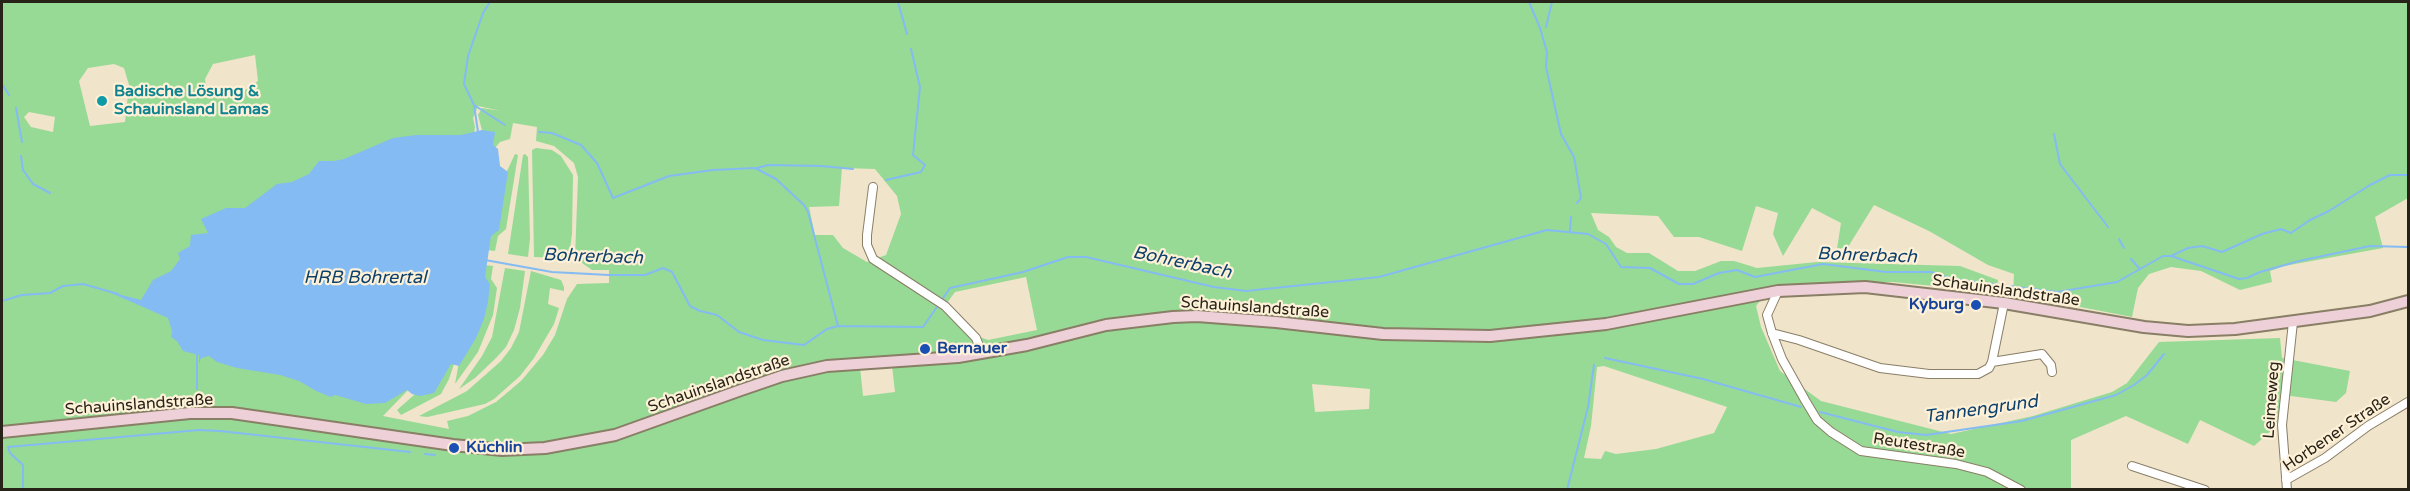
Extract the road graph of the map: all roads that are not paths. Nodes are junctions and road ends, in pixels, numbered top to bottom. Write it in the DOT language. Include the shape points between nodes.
graph roads {
  1 [pos="873,187"];
  2 [pos="1778,291"];
  3 [pos="2409,301"];
  4 [pos="2004,303"];
  5 [pos="2293,322"];
  6 [pos="1772,333"];
  7 [pos="982,353"];
  8 [pos="1992,362"];
  9 [pos="2052,372"];
  10 [pos="2409,402"];
  11 [pos="2,432"];
  12 [pos="2132,466"];
  13 [pos="2286,480"];
  14 [pos="2021,489"];
  15 [pos="2205,489"];
  16 [pos="2287,489"];
  1 -- 7 [label="street" via="867,235 873,259 945,306 976,338"];
  2 -- 4 [label="main road, Schauinslandstraße" via="1865,288"];
  2 -- 6 [label="street, Reutestraße" via="1767,315"];
  2 -- 7 [label="main road, Schauinslandstraße" via="1606,324 1520,334 1432,336 1173,317 1106,325"];
  3 -- 5 [label="main road, Schauinslandstraße"];
  4 -- 5 [label="main road, Schauinslandstraße" via="2188,331"];
  4 -- 8 [label="street"];
  5 -- 13 [label="street, Leimeweg" via="2282,425"];
  6 -- 8 [label="street" via="1880,368 1916,373 1978,374"];
  6 -- 14 [label="street, Reutestraße" via="1782,359 1817,420 1843,441 1862,451 1987,472"];
  7 -- 11 [label="main road, Schauinslandstraße" via="827,366 772,380 615,435 545,448 502,450 453,445 232,413 190,413"];
  8 -- 9 [label="street" via="2042,354"];
  10 -- 13 [label="street, Horbener Straße"];
  12 -- 15 [label="street"];
  13 -- 16 [label="street, Horbener Straße"];
}
